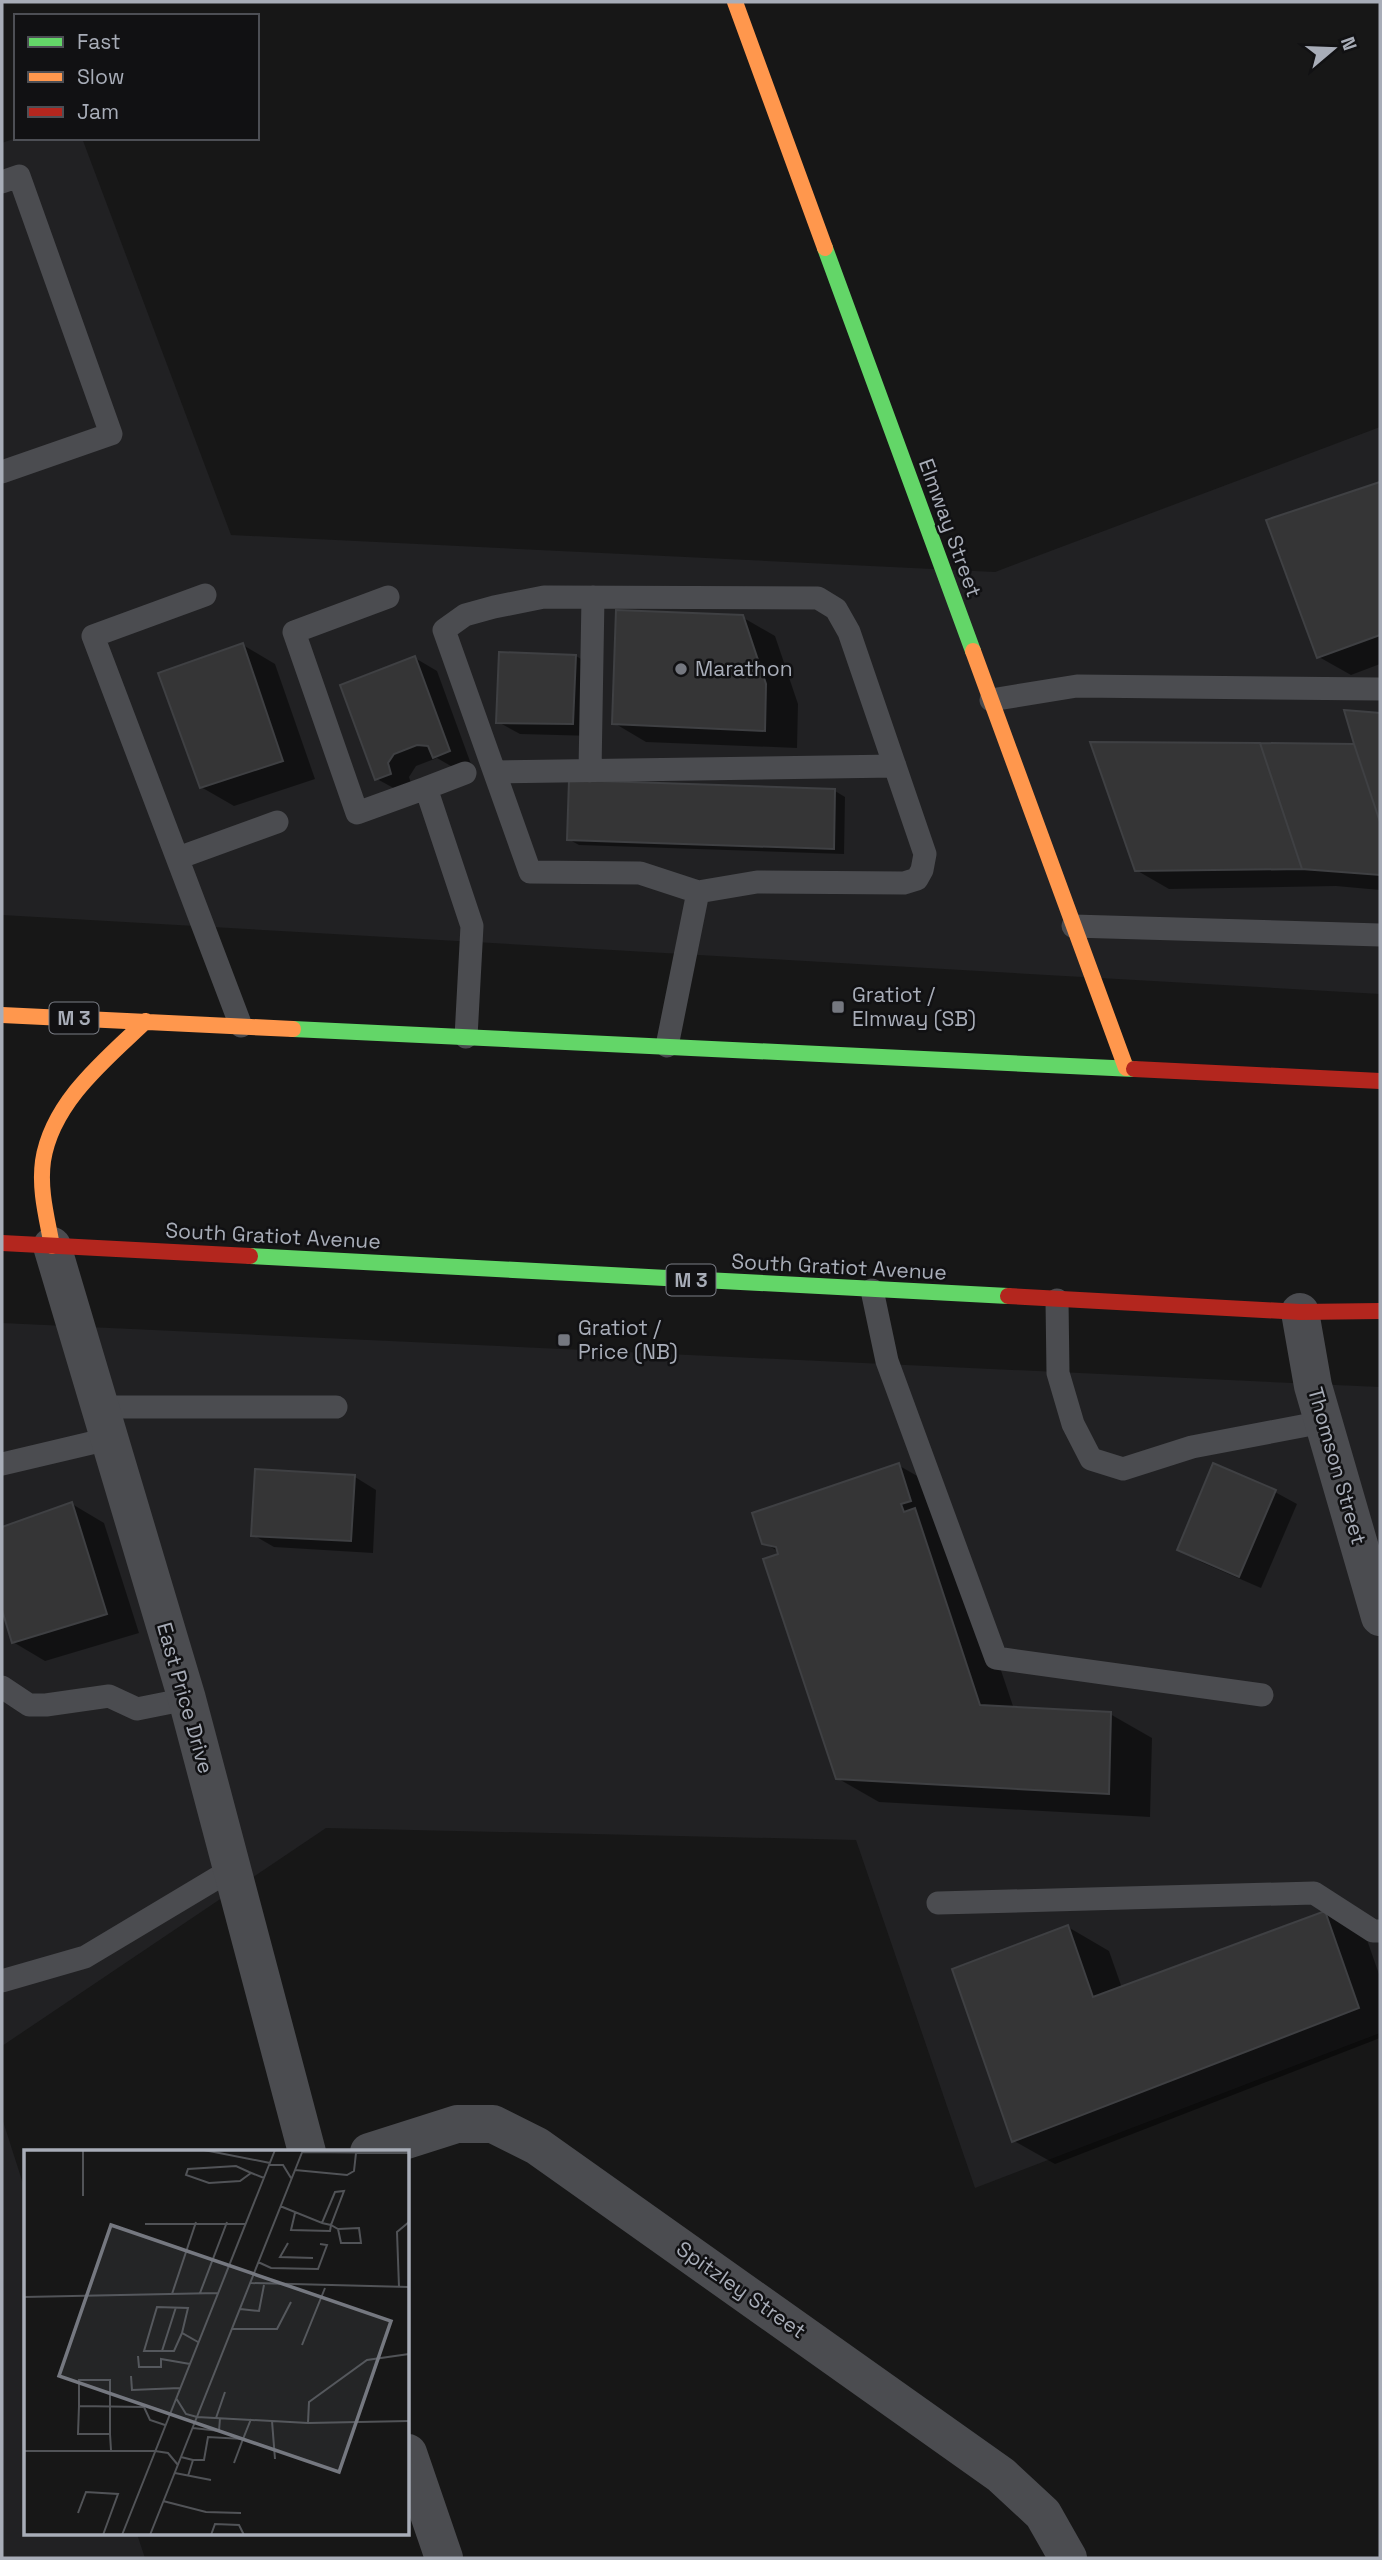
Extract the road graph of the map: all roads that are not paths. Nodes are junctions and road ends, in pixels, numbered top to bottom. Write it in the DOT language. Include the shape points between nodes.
graph roads {
  1 [pos="735,2"];
  2 [pos="2,182"];
  3 [pos="2,472"];
  4 [pos="205,596"];
  5 [pos="388,597"];
  6 [pos="593,597"];
  7 [pos="1380,689"];
  8 [pos="991,700"];
  9 [pos="895,766"];
  10 [pos="590,771"];
  11 [pos="495,772"];
  12 [pos="465,773"];
  13 [pos="426,788"];
  14 [pos="277,822"];
  15 [pos="178,858"];
  16 [pos="698,892"];
  17 [pos="1073,926"];
  18 [pos="1380,935"];
  19 [pos="2,1015"];
  20 [pos="146,1021"];
  21 [pos="241,1026"];
  22 [pos="466,1037"];
  23 [pos="667,1046"];
  24 [pos="1126,1068"];
  25 [pos="1380,1081"];
  26 [pos="2,1243"];
  27 [pos="52,1246"];
  28 [pos="872,1290"];
  29 [pos="1056,1300"];
  30 [pos="1380,1311"];
  31 [pos="1300,1312"];
  32 [pos="336,1407"];
  33 [pos="1323,1422"];
  34 [pos="103,1423"];
  35 [pos="2,1464"];
  36 [pos="1380,1617"];
  37 [pos="2,1687"];
  38 [pos="1262,1695"];
  39 [pos="187,1699"];
  40 [pos="232,1869"];
  41 [pos="938,1903"];
  42 [pos="1380,1931"];
  43 [pos="2,1981"];
  44 [pos="306,2150"];
  45 [pos="375,2150"];
  46 [pos="410,2458"];
  47 [pos="444,2558"];
  48 [pos="1068,2558"];
  1 -- 8 [label="main road, Elmway Street"];
  2 -- 3 [label="lane" via="19,176 111,433"];
  4 -- 15 [label="lane" via="93,636"];
  5 -- 13 [label="lane" via="294,632 357,813"];
  6 -- 9 [label="lane" via="818,598 836,609 849,632"];
  6 -- 10 [label="lane"];
  6 -- 11 [label="lane" via="544,597 494,607 465,615 444,630"];
  7 -- 8 [label="lane" via="1077,686"];
  8 -- 17 [label="main road, Elmway Street"];
  9 -- 10 [label="lane"];
  9 -- 16 [label="lane" via="925,854 917,879 904,883 757,883"];
  10 -- 11 [label="lane"];
  11 -- 16 [label="lane" via="530,872 640,873"];
  12 -- 13 [label="lane"];
  13 -- 22 [label="lane" via="472,926"];
  14 -- 15 [label="lane"];
  15 -- 21 [label="lane"];
  16 -- 23 [label="lane"];
  17 -- 18 [label="lane"];
  17 -- 24 [label="main road, Elmway Street"];
  19 -- 20 [label="main road, M 3"];
  20 -- 21 [label="main road, M 3"];
  20 -- 27 [label="main road" via="87,1077 62,1112 46,1146 42,1184"];
  21 -- 22 [label="main road, M 3"];
  22 -- 23 [label="main road, M 3"];
  23 -- 24 [label="main road, M 3"];
  24 -- 25 [label="main road, M 3"];
  26 -- 27 [label="main road, South Gratiot Avenue / M 3"];
  27 -- 28 [label="main road, South Gratiot Avenue / M 3"];
  27 -- 34 [label="street, East Price Drive"];
  28 -- 29 [label="main road, South Gratiot Avenue / M 3"];
  28 -- 38 [label="lane" via="887,1361 996,1658"];
  29 -- 31 [label="main road, South Gratiot Avenue / M 3"];
  29 -- 33 [label="lane" via="1058,1373 1073,1424 1091,1459 1123,1469 1192,1447"];
  30 -- 31 [label="main road, South Gratiot Avenue / M 3"];
  31 -- 33 [label="street, Thomson Street"];
  32 -- 34 [label="lane"];
  33 -- 36 [label="street, Thomson Street"];
  34 -- 35 [label="lane"];
  34 -- 39 [label="street, East Price Drive"];
  37 -- 39 [label="lane" via="29,1704 109,1696 137,1709"];
  39 -- 40 [label="street, East Price Drive"];
  40 -- 43 [label="lane" via="85,1957"];
  40 -- 44 [label="street, East Price Drive"];
  41 -- 42 [label="lane" via="1314,1893"];
  45 -- 48 [label="street, Spitzley Street" via="457,2124 493,2123 537,2146 1001,2475 1043,2514"];
  46 -- 47 [label="street"];
}
